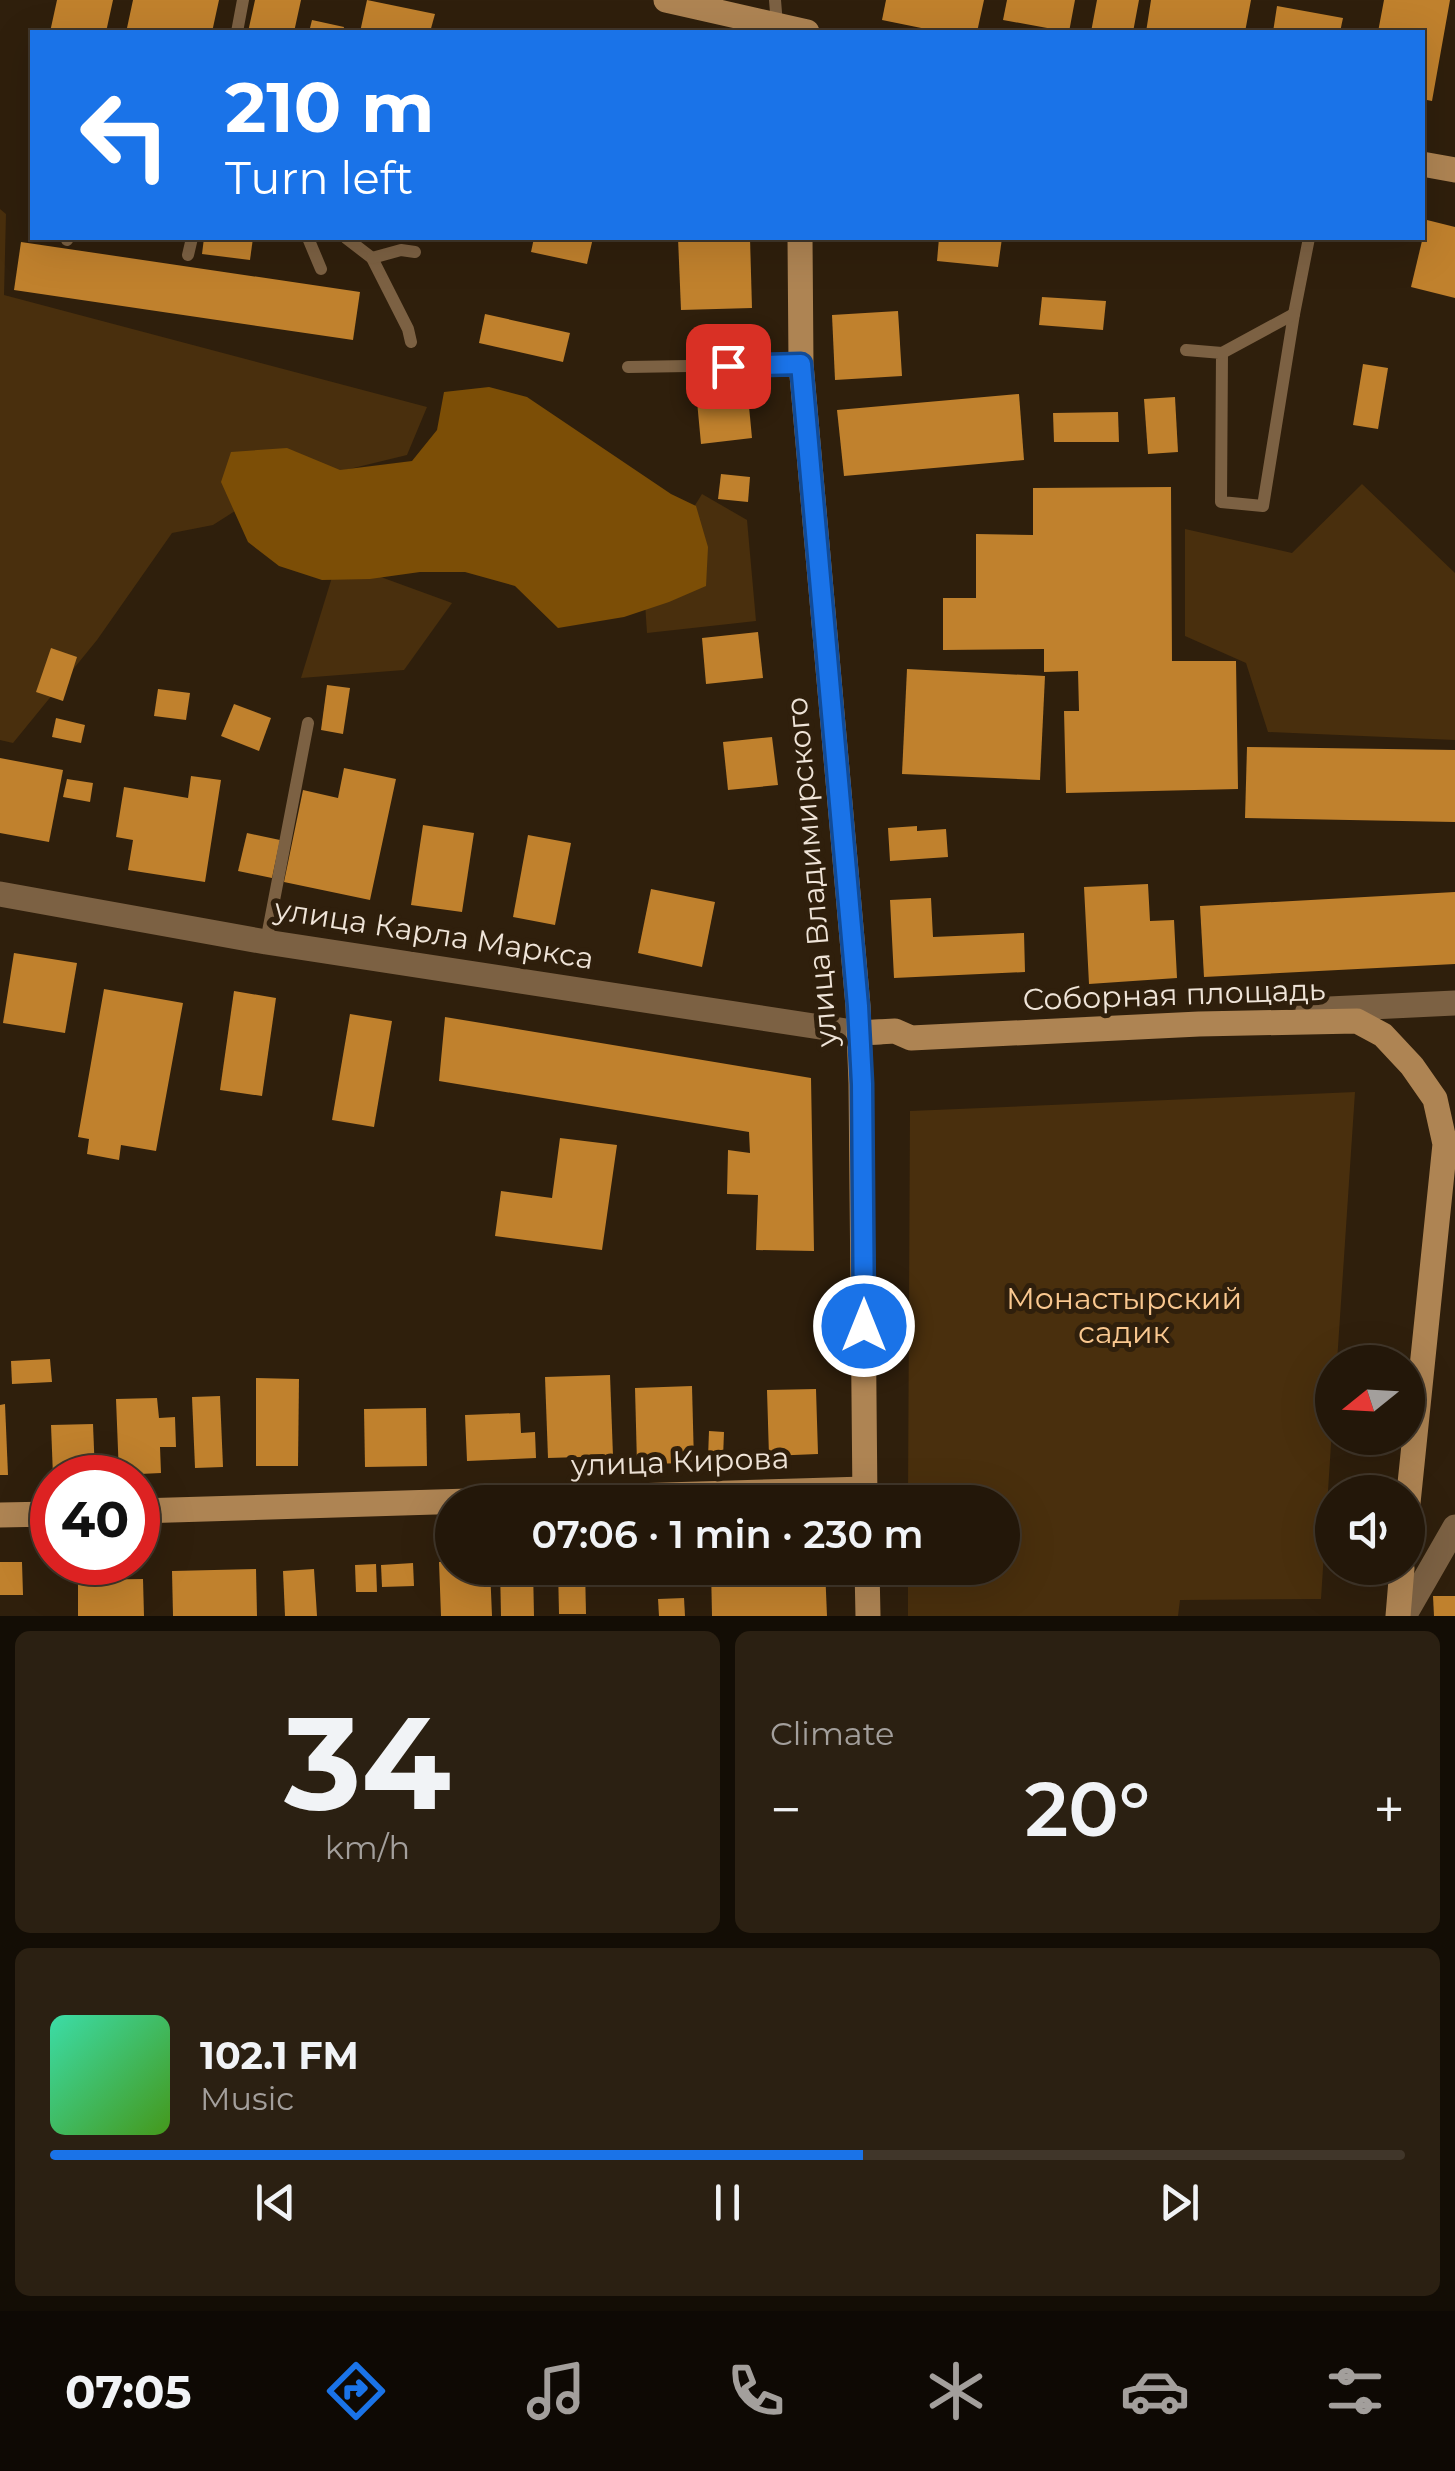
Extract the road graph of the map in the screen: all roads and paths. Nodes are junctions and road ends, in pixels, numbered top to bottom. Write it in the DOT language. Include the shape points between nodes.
graph roads {
  1 [pos="243,0"];
  2 [pos="666,0"];
  3 [pos="792,24"];
  4 [pos="237,30"];
  5 [pos="1425,165"];
  6 [pos="1455,170"];
  7 [pos="192,240"];
  8 [pos="309,240"];
  9 [pos="349,240"];
  10 [pos="800,240"];
  11 [pos="1309,240"];
  12 [pos="415,252"];
  13 [pos="188,256"];
  14 [pos="372,258"];
  15 [pos="321,269"];
  16 [pos="1294,314"];
  17 [pos="410,342"];
  18 [pos="1186,350"];
  19 [pos="1222,353"];
  20 [pos="801,364"];
  21 [pos="628,367"];
  22 [pos="308,724"];
  23 [pos="0,894"];
  24 [pos="266,942"];
  25 [pos="1455,1003"];
  26 [pos="895,1031"];
  27 [pos="859,1033"];
  28 [pos="1411,1475"];
  29 [pos="865,1485"];
  30 [pos="435,1505"];
  31 [pos="160,1511"];
  32 [pos="30,1514"];
  33 [pos="0,1515"];
  34 [pos="1455,1527"];
  35 [pos="867,1585"];
  36 [pos="1402,1585"];
  37 [pos="868,1616"];
  38 [pos="1401,1616"];
  1 -- 4 [label="lane"];
  2 -- 3 [label="street"];
  5 -- 6 [label="street"];
  7 -- 13 [label="lane"];
  8 -- 15 [label="lane"];
  9 -- 14 [label="lane"];
  10 -- 20 [label="street, улица Владимирского"];
  11 -- 16 [label="lane"];
  12 -- 14 [label="lane"];
  14 -- 17 [label="lane"];
  16 -- 19 [label="lane"];
  16 -- 19 [label="lane" via="1263,506 1220,502"];
  18 -- 19 [label="lane"];
  20 -- 21 [label="lane"];
  20 -- 27 [label="street, улица Владимирского"];
  22 -- 24 [label="lane"];
  23 -- 24 [label="street, улица Карла Маркса"];
  24 -- 27 [label="street, улица Карла Маркса"];
  25 -- 26 [label="street, Соборная площадь"];
  26 -- 27 [label="street, Соборная площадь"];
  26 -- 28 [label="street, Соборная площадь" via="911,1038 1358,1021 1383,1035 1435,1099 1446,1144"];
  27 -- 29 [label="street, улица Владимирского"];
  30 -- 31 [label="street, улица Кирова"];
  32 -- 33 [label="street"];
  34 -- 38 [label="street"];
  35 -- 37 [label="street"];
  36 -- 38 [label="street"];
}
